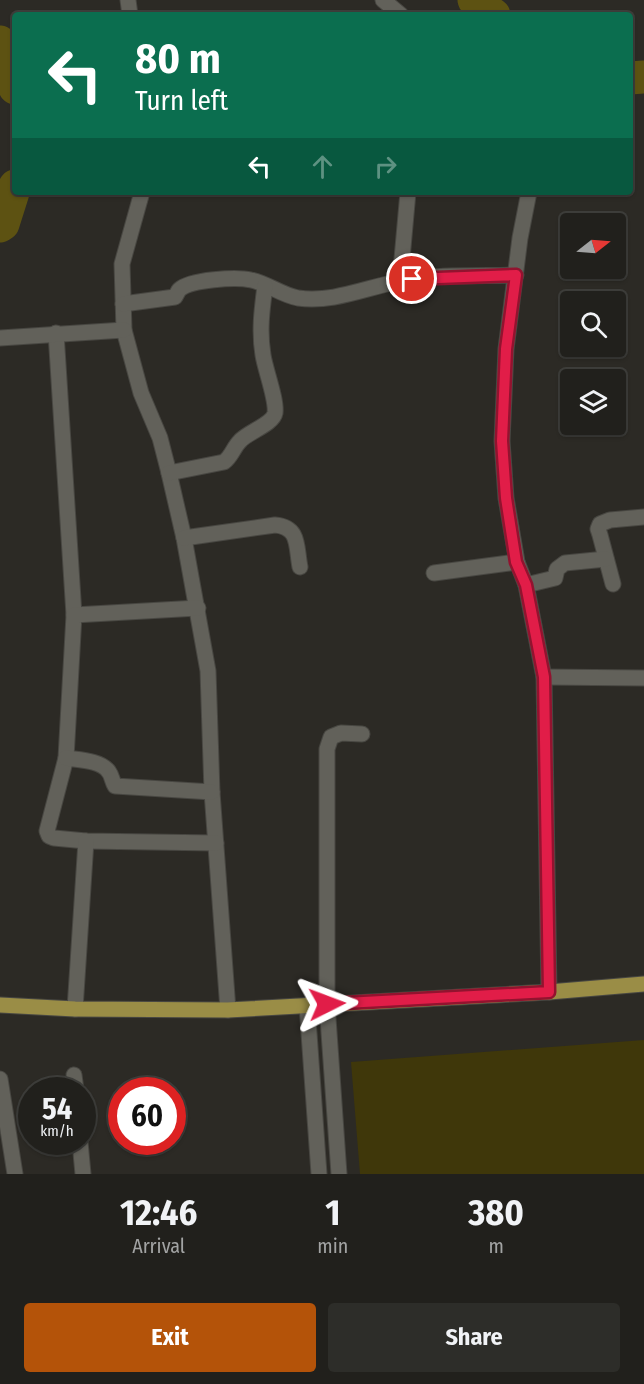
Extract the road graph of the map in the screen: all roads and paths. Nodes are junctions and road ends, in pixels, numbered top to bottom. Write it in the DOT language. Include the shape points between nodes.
graph roads {
  1 [pos="382,0"];
  2 [pos="397,12"];
  3 [pos="141,195"];
  4 [pos="408,195"];
  5 [pos="529,195"];
  6 [pos="516,275"];
  7 [pos="400,281"];
  8 [pos="265,286"];
  9 [pos="123,304"];
  10 [pos="124,330"];
  11 [pos="56,333"];
  12 [pos="0,338"];
  13 [pos="169,473"];
  14 [pos="644,517"];
  15 [pos="184,538"];
  16 [pos="606,559"];
  17 [pos="516,562"];
  18 [pos="300,567"];
  19 [pos="434,573"];
  20 [pos="614,584"];
  21 [pos="526,585"];
  22 [pos="198,608"];
  23 [pos="74,615"];
  24 [pos="544,677"];
  25 [pos="644,678"];
  26 [pos="362,734"];
  27 [pos="66,758"];
  28 [pos="212,792"];
  29 [pos="86,841"];
  30 [pos="216,843"];
  31 [pos="644,984"];
  32 [pos="549,992"];
  33 [pos="327,1004"];
  34 [pos="0,1005"];
  35 [pos="307,1005"];
  36 [pos="75,1009"];
  37 [pos="228,1010"];
  38 [pos="0,1079"];
  39 [pos="2,1105"];
  40 [pos="81,1155"];
  41 [pos="15,1174"];
  42 [pos="83,1174"];
  43 [pos="319,1174"];
  44 [pos="339,1174"];
  1 -- 2 [label="street"];
  3 -- 9 [label="street" via="122,264"];
  4 -- 7 [label="street"];
  5 -- 6 [label="street"];
  6 -- 7 [label="street"];
  6 -- 17 [label="street" via="506,349 502,441"];
  7 -- 8 [label="street" via="324,298 299,298"];
  8 -- 9 [label="street" via="253,280 211,280 185,286 175,297"];
  8 -- 13 [label="street" via="260,331 274,402 272,419 249,432 224,462"];
  9 -- 10 [label="street"];
  10 -- 11 [label="street"];
  10 -- 13 [label="street"];
  11 -- 12 [label="street"];
  11 -- 23 [label="street"];
  13 -- 15 [label="street"];
  14 -- 16 [label="street" via="600,524"];
  15 -- 18 [label="street" via="286,526 294,533"];
  15 -- 22 [label="street"];
  16 -- 20 [label="street"];
  16 -- 21 [label="street" via="565,563 557,569 555,578"];
  17 -- 19 [label="street"];
  17 -- 21 [label="street"];
  21 -- 24 [label="street"];
  22 -- 23 [label="street"];
  22 -- 28 [label="street" via="208,671"];
  23 -- 27 [label="street"];
  24 -- 25 [label="street"];
  24 -- 32 [label="street"];
  26 -- 33 [label="street" via="341,733 331,737 327,749"];
  27 -- 28 [label="street" via="97,764 110,773 115,786"];
  27 -- 29 [label="street" via="47,831 54,838"];
  28 -- 30 [label="street"];
  29 -- 30 [label="street"];
  29 -- 36 [label="street"];
  30 -- 37 [label="street"];
  31 -- 32 [label="main road"];
  32 -- 33 [label="main road"];
  33 -- 35 [label="main road"];
  33 -- 44 [label="street"];
  34 -- 36 [label="main road"];
  35 -- 37 [label="main road"];
  35 -- 43 [label="street"];
  36 -- 37 [label="main road"];
  38 -- 39 [label="street"];
  39 -- 41 [label="street"];
  40 -- 42 [label="street"];
}
